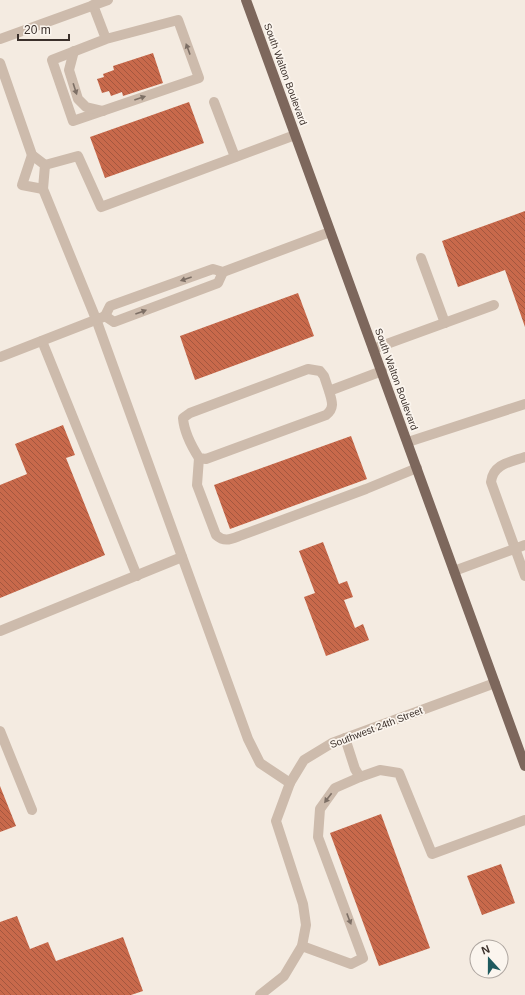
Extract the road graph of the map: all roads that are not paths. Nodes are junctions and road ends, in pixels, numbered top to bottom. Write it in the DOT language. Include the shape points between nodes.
graph roads {
  1 [pos="108,0"];
  2 [pos="246,0"];
  3 [pos="93,5"];
  4 [pos="0,39"];
  5 [pos="106,39"];
  6 [pos="74,51"];
  7 [pos="0,63"];
  8 [pos="214,102"];
  9 [pos="103,111"];
  10 [pos="295,135"];
  11 [pos="32,155"];
  12 [pos="235,157"];
  13 [pos="45,165"];
  14 [pos="43,190"];
  15 [pos="330,232"];
  16 [pos="421,258"];
  17 [pos="223,272"];
  18 [pos="494,305"];
  19 [pos="100,318"];
  20 [pos="445,323"];
  21 [pos="42,340"];
  22 [pos="373,349"];
  23 [pos="0,357"];
  24 [pos="382,371"];
  25 [pos="329,390"];
  26 [pos="525,404"];
  27 [pos="408,442"];
  28 [pos="525,457"];
  29 [pos="199,458"];
  30 [pos="417,468"];
  31 [pos="520,547"];
  32 [pos="182,557"];
  33 [pos="454,571"];
  34 [pos="137,576"];
  35 [pos="525,576"];
  36 [pos="0,632"];
  37 [pos="495,683"];
  38 [pos="0,731"];
  39 [pos="345,738"];
  40 [pos="523,754"];
  41 [pos="525,766"];
  42 [pos="360,777"];
  43 [pos="290,783"];
  44 [pos="32,810"];
  45 [pos="525,820"];
  46 [pos="302,946"];
  47 [pos="260,995"];
  1 -- 3 [label="street"];
  2 -- 10 [label="main road, South Walton Boulevard"];
  3 -- 4 [label="street"];
  3 -- 5 [label="street"];
  5 -- 6 [label="street"];
  9 -- 5 [label="street, one-way" via="199,78 178,20"];
  6 -- 9 [label="street, one-way" via="69,70 78,99 86,107"];
  6 -- 9 [label="street" via="52,60 73,121"];
  7 -- 11 [label="street"];
  8 -- 12 [label="street"];
  10 -- 12 [label="street"];
  10 -- 15 [label="main road, South Walton Boulevard"];
  11 -- 13 [label="street"];
  11 -- 14 [label="street" via="22,185"];
  12 -- 13 [label="street" via="101,207 78,156"];
  13 -- 14 [label="street"];
  14 -- 19 [label="street"];
  15 -- 17 [label="street"];
  15 -- 22 [label="main road, South Walton Boulevard"];
  16 -- 20 [label="street"];
  17 -- 19 [label="street, one-way" via="213,269 110,306"];
  19 -- 17 [label="street, one-way" via="114,322 218,283"];
  18 -- 20 [label="street"];
  19 -- 21 [label="street"];
  19 -- 32 [label="street"];
  20 -- 22 [label="street"];
  21 -- 23 [label="street"];
  21 -- 34 [label="street"];
  22 -- 24 [label="main road, South Walton Boulevard"];
  24 -- 25 [label="street"];
  24 -- 27 [label="main road, South Walton Boulevard"];
  25 -- 29 [label="street" via="333,406 326,415 206,459"];
  25 -- 29 [label="street" via="320,371 308,369 190,413 183,418"];
  26 -- 27 [label="street"];
  27 -- 30 [label="main road, South Walton Boulevard"];
  28 -- 31 [label="street" via="498,467 492,475 491,482"];
  29 -- 30 [label="street" via="197,485 216,535 229,540"];
  30 -- 33 [label="main road, South Walton Boulevard"];
  31 -- 33 [label="street"];
  31 -- 35 [label="street"];
  32 -- 34 [label="street"];
  32 -- 43 [label="street" via="248,739 260,763"];
  33 -- 37 [label="main road, South Walton Boulevard"];
  34 -- 36 [label="street"];
  37 -- 39 [label="street, Southwest 24th Street"];
  37 -- 40 [label="main road, South Walton Boulevard"];
  38 -- 44 [label="street"];
  39 -- 42 [label="street"];
  39 -- 43 [label="street, Southwest 24th Street" via="332,742 304,760"];
  40 -- 41 [label="main road, South Walton Boulevard"];
  42 -- 45 [label="street" via="380,770 399,773 432,854"];
  42 -- 46 [label="street, one-way" via="335,788 320,809 318,837 363,958 351,964"];
  43 -- 46 [label="street, Southwest 24th Street" via="276,821 303,904 306,925"];
  46 -- 47 [label="street, Southwest 24th Street" via="284,976"];
}
